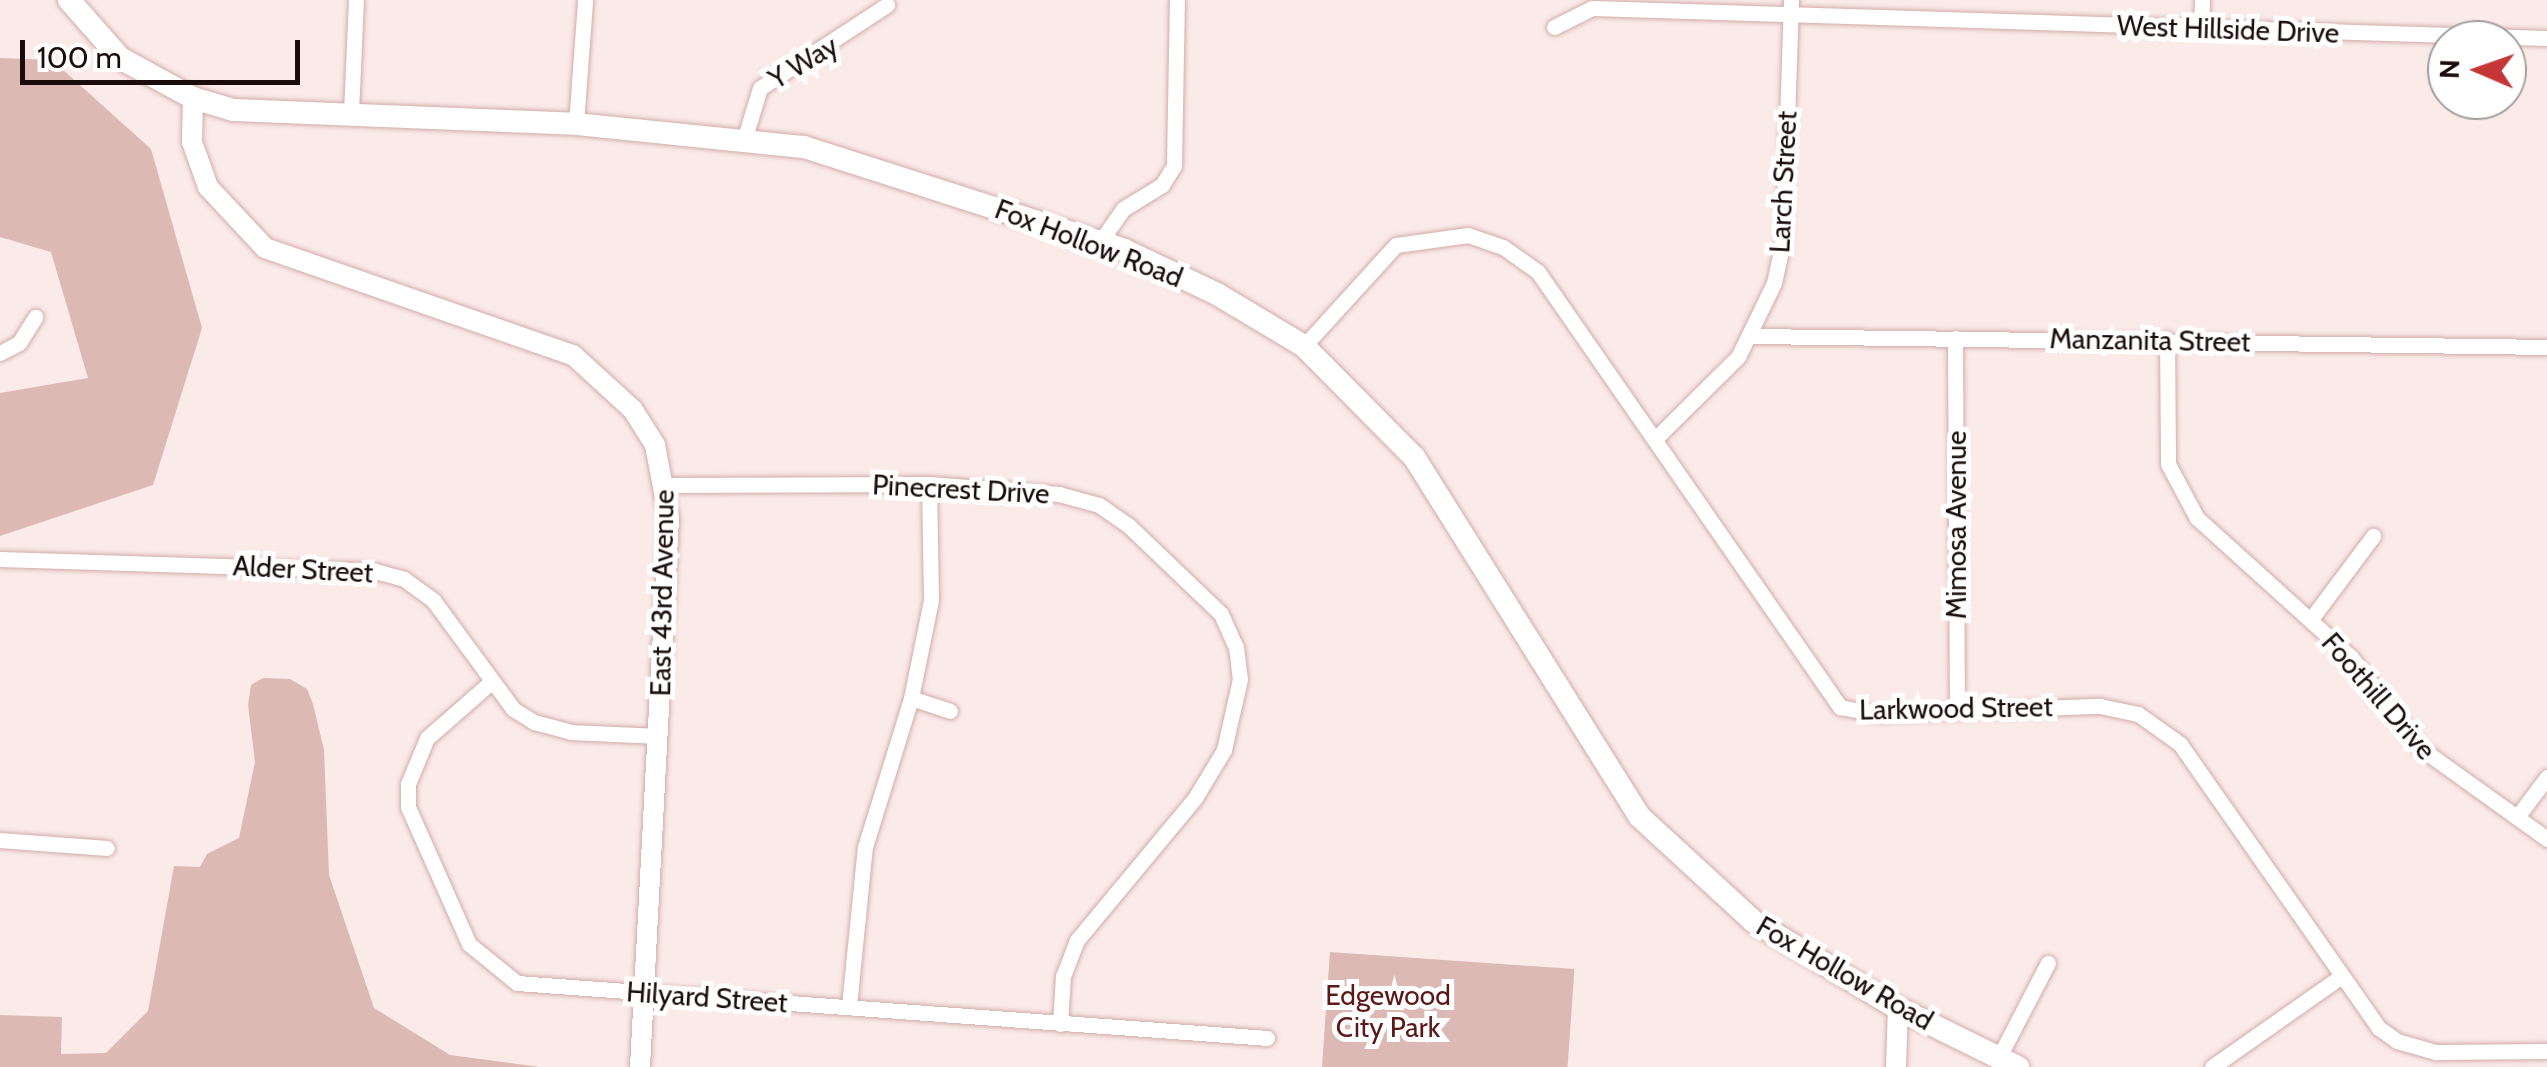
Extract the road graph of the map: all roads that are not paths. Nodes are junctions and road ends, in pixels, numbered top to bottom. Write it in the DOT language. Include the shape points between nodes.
graph roads {
  1 [pos="69,0"];
  2 [pos="356,0"];
  3 [pos="585,0"];
  4 [pos="1177,0"];
  5 [pos="2202,0"];
  6 [pos="888,5"];
  7 [pos="1791,8"];
  8 [pos="1554,27"];
  9 [pos="2201,28"];
  10 [pos="2547,38"];
  11 [pos="193,98"];
  12 [pos="351,114"];
  13 [pos="576,124"];
  14 [pos="745,136"];
  15 [pos="1100,242"];
  16 [pos="35,316"];
  17 [pos="1754,336"];
  18 [pos="1955,338"];
  19 [pos="2168,338"];
  20 [pos="1304,346"];
  21 [pos="2547,348"];
  22 [pos="0,353"];
  23 [pos="1654,439"];
  24 [pos="928,484"];
  25 [pos="667,485"];
  26 [pos="2374,536"];
  27 [pos="0,559"];
  28 [pos="2311,620"];
  29 [pos="492,682"];
  30 [pos="911,698"];
  31 [pos="950,711"];
  32 [pos="1958,711"];
  33 [pos="658,736"];
  34 [pos="2547,777"];
  35 [pos="2516,817"];
  36 [pos="2547,839"];
  37 [pos="0,840"];
  38 [pos="106,848"];
  39 [pos="2048,963"];
  40 [pos="2340,977"];
  41 [pos="644,993"];
  42 [pos="849,1006"];
  43 [pos="1898,1008"];
  44 [pos="1060,1024"];
  45 [pos="1266,1038"];
  46 [pos="2237,1048"];
  47 [pos="2547,1051"];
  48 [pos="2008,1062"];
  49 [pos="640,1067"];
  50 [pos="1896,1067"];
  51 [pos="2212,1067"];
  52 [pos="2232,1067"];
  1 -- 11 [label="main road, Fox Hollow Road" via="120,58"];
  2 -- 12 [label="street"];
  3 -- 13 [label="street"];
  4 -- 15 [label="street" via="1174,166 1162,185 1123,208"];
  5 -- 9 [label="street"];
  6 -- 14 [label="street, Y Way" via="760,88"];
  7 -- 8 [label="street, West Hillside Drive" via="1592,8"];
  7 -- 9 [label="street, West Hillside Drive"];
  7 -- 17 [label="street, Larch Street" via="1783,242"];
  9 -- 10 [label="street, West Hillside Drive"];
  11 -- 12 [label="main road, Fox Hollow Road" via="233,110"];
  11 -- 25 [label="street, East 43rd Avenue" via="192,142 208,187 265,248 572,355 633,410"];
  12 -- 13 [label="main road, Fox Hollow Road"];
  13 -- 14 [label="main road, Fox Hollow Road"];
  14 -- 15 [label="main road, Fox Hollow Road" via="893,171"];
  15 -- 20 [label="main road, Fox Hollow Road" via="1218,294"];
  16 -- 22 [label="street" via="19,343"];
  17 -- 18 [label="street, Manzanita Street"];
  17 -- 23 [label="street, Larch Street"];
  18 -- 19 [label="street, Manzanita Street"];
  18 -- 32 [label="street, Mimosa Avenue"];
  19 -- 21 [label="street, Manzanita Street"];
  19 -- 28 [label="street, Foothill Drive" via="2166,441 2176,488 2218,540"];
  20 -- 23 [label="street, Larkwood Street" via="1396,246 1428,236 1468,235 1503,247 1538,272"];
  20 -- 43 [label="main road, Fox Hollow Road" via="1414,457 1638,816 1753,921"];
  23 -- 32 [label="street, Larkwood Street" via="1840,707 1860,714"];
  24 -- 25 [label="street, Pinecrest Drive"];
  24 -- 30 [label="street" via="931,600"];
  24 -- 44 [label="street, Pinecrest Drive" via="1059,494 1099,505 1201,592 1236,647 1238,711 1224,750 1195,798 1077,940 1063,976"];
  25 -- 33 [label="street, East 43rd Avenue"];
  26 -- 28 [label="street, Foothill Drive"];
  27 -- 29 [label="street, Alder Street" via="375,572 404,579 432,600"];
  28 -- 35 [label="street, Foothill Drive" via="2362,669 2419,747"];
  29 -- 33 [label="street, Alder Street" via="513,709 550,728"];
  29 -- 41 [label="street, Hilyard Street" via="428,738 408,784 414,827 464,935 498,973 517,982"];
  30 -- 31 [label="street"];
  30 -- 42 [label="street" via="865,847"];
  32 -- 40 [label="street, Larkwood Street" via="2100,706 2154,723 2192,760"];
  33 -- 41 [label="street, East 43rd Avenue"];
  34 -- 35 [label="street"];
  35 -- 36 [label="street, Foothill Drive"];
  37 -- 38 [label="street"];
  39 -- 48 [label="street, Fox Hollow Road"];
  40 -- 46 [label="street"];
  40 -- 47 [label="street, Larkwood Street" via="2379,1028 2412,1047 2460,1054"];
  41 -- 42 [label="street, Hilyard Street"];
  41 -- 49 [label="street, East 43rd Avenue"];
  42 -- 44 [label="street, Hilyard Street"];
  43 -- 48 [label="main road, Fox Hollow Road"];
  43 -- 50 [label="street"];
  44 -- 45 [label="street, Hilyard Street"];
  46 -- 51 [label="street"];
  46 -- 52 [label="street"];
}
